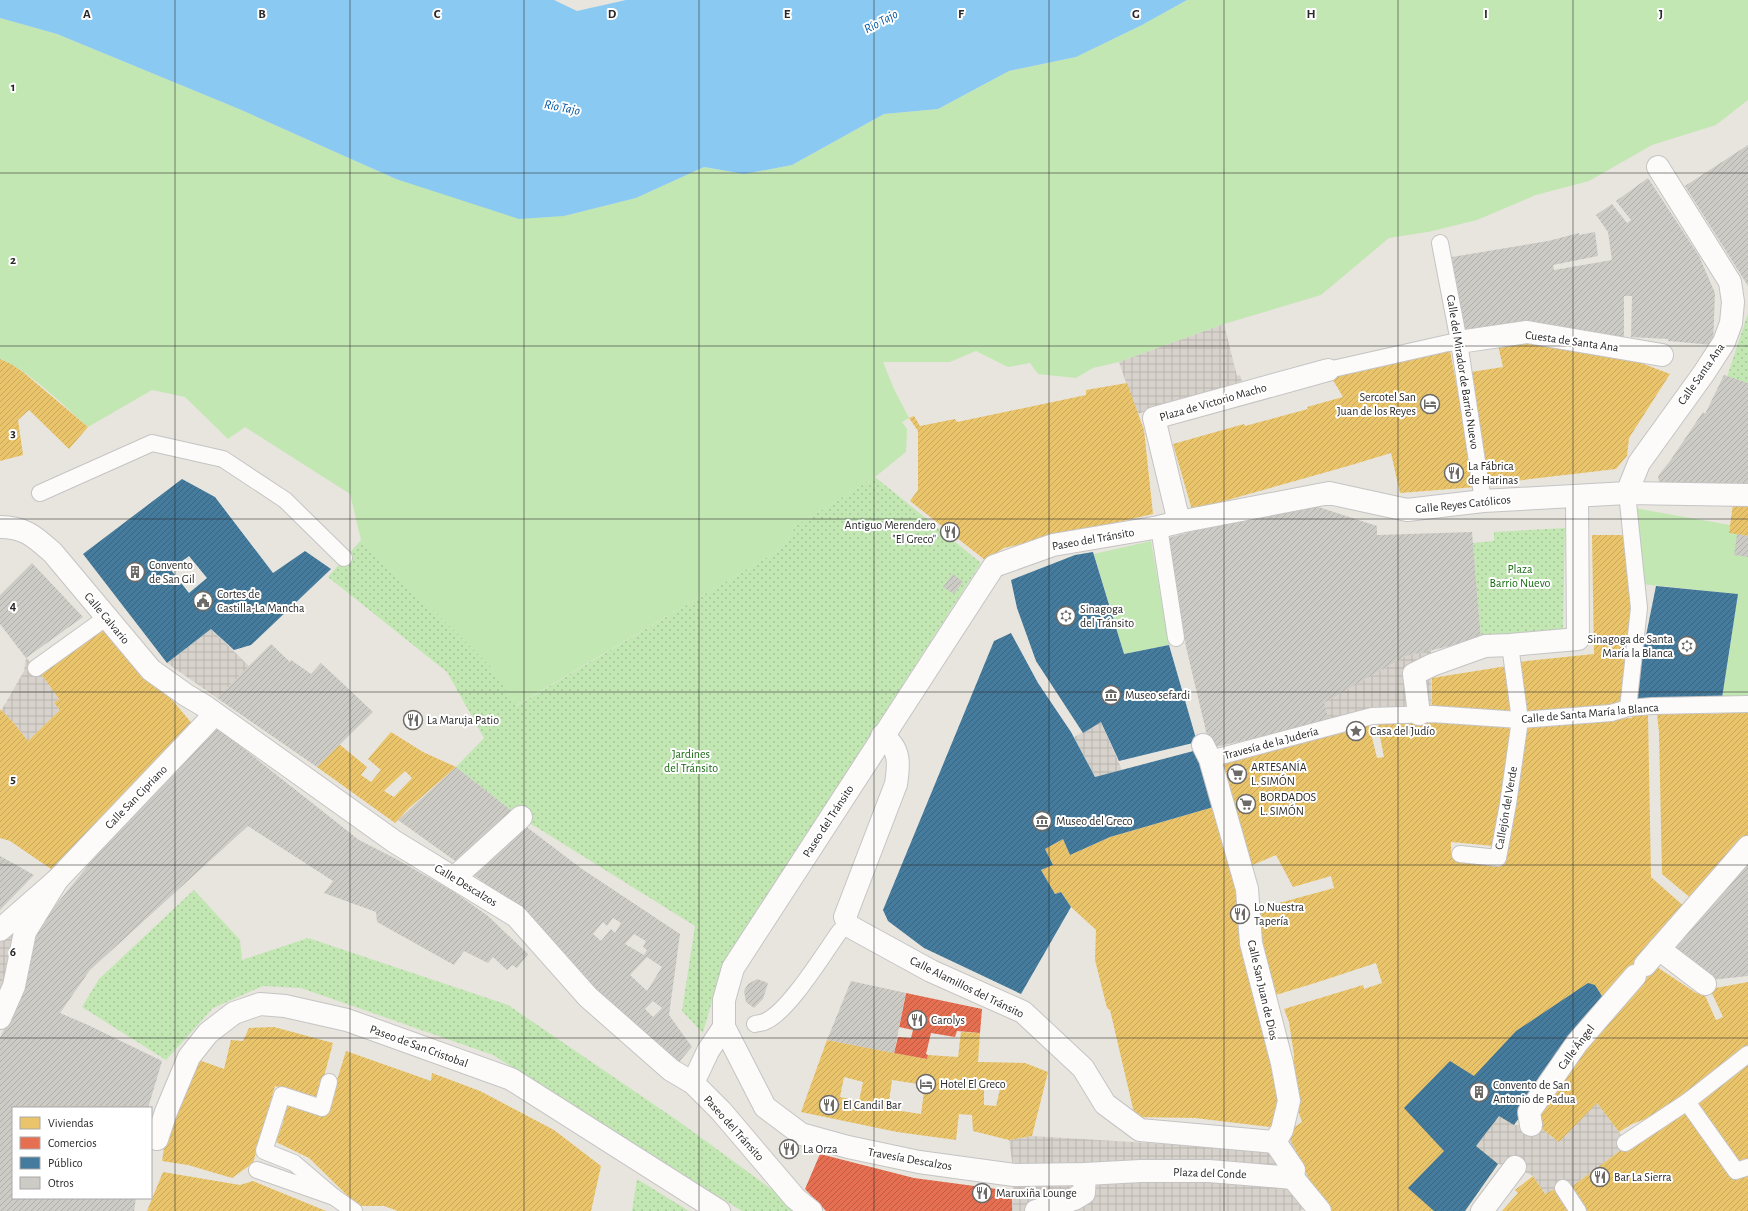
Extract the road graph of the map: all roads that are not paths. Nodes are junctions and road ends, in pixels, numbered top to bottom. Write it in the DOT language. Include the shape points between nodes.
graph roads {
  1 [pos="1658,167"];
  2 [pos="1440,243"];
  3 [pos="1459,342"];
  4 [pos="1662,355"];
  5 [pos="1328,370"];
  6 [pos="40,493"];
  7 [pos="1627,493"];
  8 [pos="1748,495"];
  9 [pos="1577,496"];
  10 [pos="1483,501"];
  11 [pos="1179,522"];
  12 [pos="0,527"];
  13 [pos="1159,528"];
  14 [pos="344,558"];
  15 [pos="107,617"];
  16 [pos="1176,638"];
  17 [pos="1510,646"];
  18 [pos="36,668"];
  19 [pos="1748,704"];
  20 [pos="1628,708"];
  21 [pos="215,714"];
  22 [pos="1425,714"];
  23 [pos="1520,720"];
  24 [pos="882,736"];
  25 [pos="1206,752"];
  26 [pos="521,817"];
  27 [pos="1748,847"];
  28 [pos="1460,854"];
  29 [pos="454,878"];
  30 [pos="57,880"];
  31 [pos="849,926"];
  32 [pos="0,930"];
  33 [pos="1659,948"];
  34 [pos="1705,984"];
  35 [pos="0,1018"];
  36 [pos="755,1024"];
  37 [pos="724,1027"];
  38 [pos="1748,1054"];
  39 [pos="329,1082"];
  40 [pos="693,1083"];
  41 [pos="1687,1102"];
  42 [pos="1531,1125"];
  43 [pos="157,1139"];
  44 [pos="1276,1142"];
  45 [pos="1625,1143"];
  46 [pos="1748,1166"];
  47 [pos="1515,1167"];
  48 [pos="257,1170"];
  49 [pos="1085,1174"];
  50 [pos="1293,1178"];
  51 [pos="1563,1188"];
  52 [pos="334,1197"];
  53 [pos="354,1211"];
  54 [pos="719,1211"];
  55 [pos="811,1211"];
  56 [pos="1036,1211"];
  57 [pos="1320,1211"];
  58 [pos="1482,1211"];
  59 [pos="1578,1211"];
  1 -- 7 [label="street, Calle Santa Ana" via="1730,282 1733,302 1731,323 1724,342 1639,464"];
  2 -- 3 [label="lane, Calle del Mirador de Barrio Nuevo"];
  3 -- 4 [label="street, Cuesta de Santa Ana" via="1527,332"];
  3 -- 5 [label="lane"];
  3 -- 10 [label="lane, Calle del Mirador de Barrio Nuevo"];
  5 -- 11 [label="street, Plaza de Victorio Macho" via="1154,418"];
  6 -- 14 [label="lane" via="152,443 223,459 285,500"];
  7 -- 8 [label="street, Calle Reyes Católicos"];
  7 -- 9 [label="street, Calle Reyes Católicos"];
  7 -- 20 [label="lane" via="1640,608"];
  9 -- 10 [label="street, Calle Reyes Católicos"];
  9 -- 17 [label="street" via="1578,639"];
  10 -- 11 [label="street, Calle Reyes Católicos" via="1407,510 1329,493"];
  11 -- 13 [label="street, Calle Reyes Católicos"];
  12 -- 15 [label="street, Calle Calvario" via="23,530 37,538 53,553"];
  13 -- 16 [label="lane"];
  13 -- 24 [label="street, Paseo del Tránsito" via="1053,544 994,566"];
  15 -- 18 [label="lane"];
  15 -- 21 [label="street, Calle Calvario" via="151,670"];
  17 -- 22 [label="street" via="1485,646 1414,674"];
  17 -- 23 [label="lane"];
  19 -- 20 [label="lane, Calle de Santa María la Blanca"];
  20 -- 23 [label="lane, Calle de Santa María la Blanca" via="1611,713"];
  21 -- 29 [label="street, Calle Descalzos" via="395,842"];
  21 -- 30 [label="street, Calle San Cipriano"];
  22 -- 23 [label="lane, Calle de Santa María la Blanca"];
  22 -- 25 [label="lane, Travesía de la Judería" via="1372,716"];
  23 -- 28 [label="lane, Callejón del Verde" via="1498,858"];
  24 -- 31 [label="street" via="891,741 899,761 896,784 845,918"];
  24 -- 37 [label="street, Paseo del Tránsito" via="733,968 724,1000"];
  25 -- 44 [label="street, Calle San Juan de Dios" via="1247,889 1251,943 1282,1063 1289,1101 1282,1130"];
  26 -- 29 [label="street"];
  27 -- 33 [label="street, Calle Ángel"];
  29 -- 40 [label="street, Calle Descalzos" via="516,916 588,997 671,1070"];
  30 -- 32 [label="street"];
  30 -- 35 [label="street" via="25,932 14,986"];
  31 -- 36 [label="lane" via="840,931 780,1012 764,1022"];
  31 -- 44 [label="street, Calle Alamillos del Tránsito" via="931,971 1023,1012 1083,1068 1105,1104 1140,1130"];
  33 -- 34 [label="street"];
  33 -- 42 [label="street, Calle Ángel" via="1578,1043 1529,1112"];
  37 -- 40 [label="street" via="708,1051"];
  37 -- 49 [label="street, Travesía Descalzos" via="765,1107 801,1134 848,1148 919,1162 1014,1175"];
  38 -- 41 [label="lane"];
  39 -- 52 [label="lane" via="322,1108 282,1095 264,1151 294,1163"];
  40 -- 55 [label="street, Paseo del Tránsito" via="721,1111 795,1198"];
  41 -- 45 [label="lane"];
  41 -- 46 [label="lane" via="1736,1171"];
  43 -- 54 [label="street, Paseo de San Cristobal" via="190,1057 208,1033 234,1013 260,1004 284,1006 347,1020 511,1079"];
  44 -- 50 [label="street" via="1294,1170"];
  47 -- 58 [label="street"];
  48 -- 52 [label="lane"];
  49 -- 50 [label="street, Plaza del Conde" via="1209,1171"];
  49 -- 56 [label="street" via="1084,1193 1074,1199"];
  50 -- 57 [label="street"];
  51 -- 59 [label="lane"];
  52 -- 53 [label="lane"];
}
